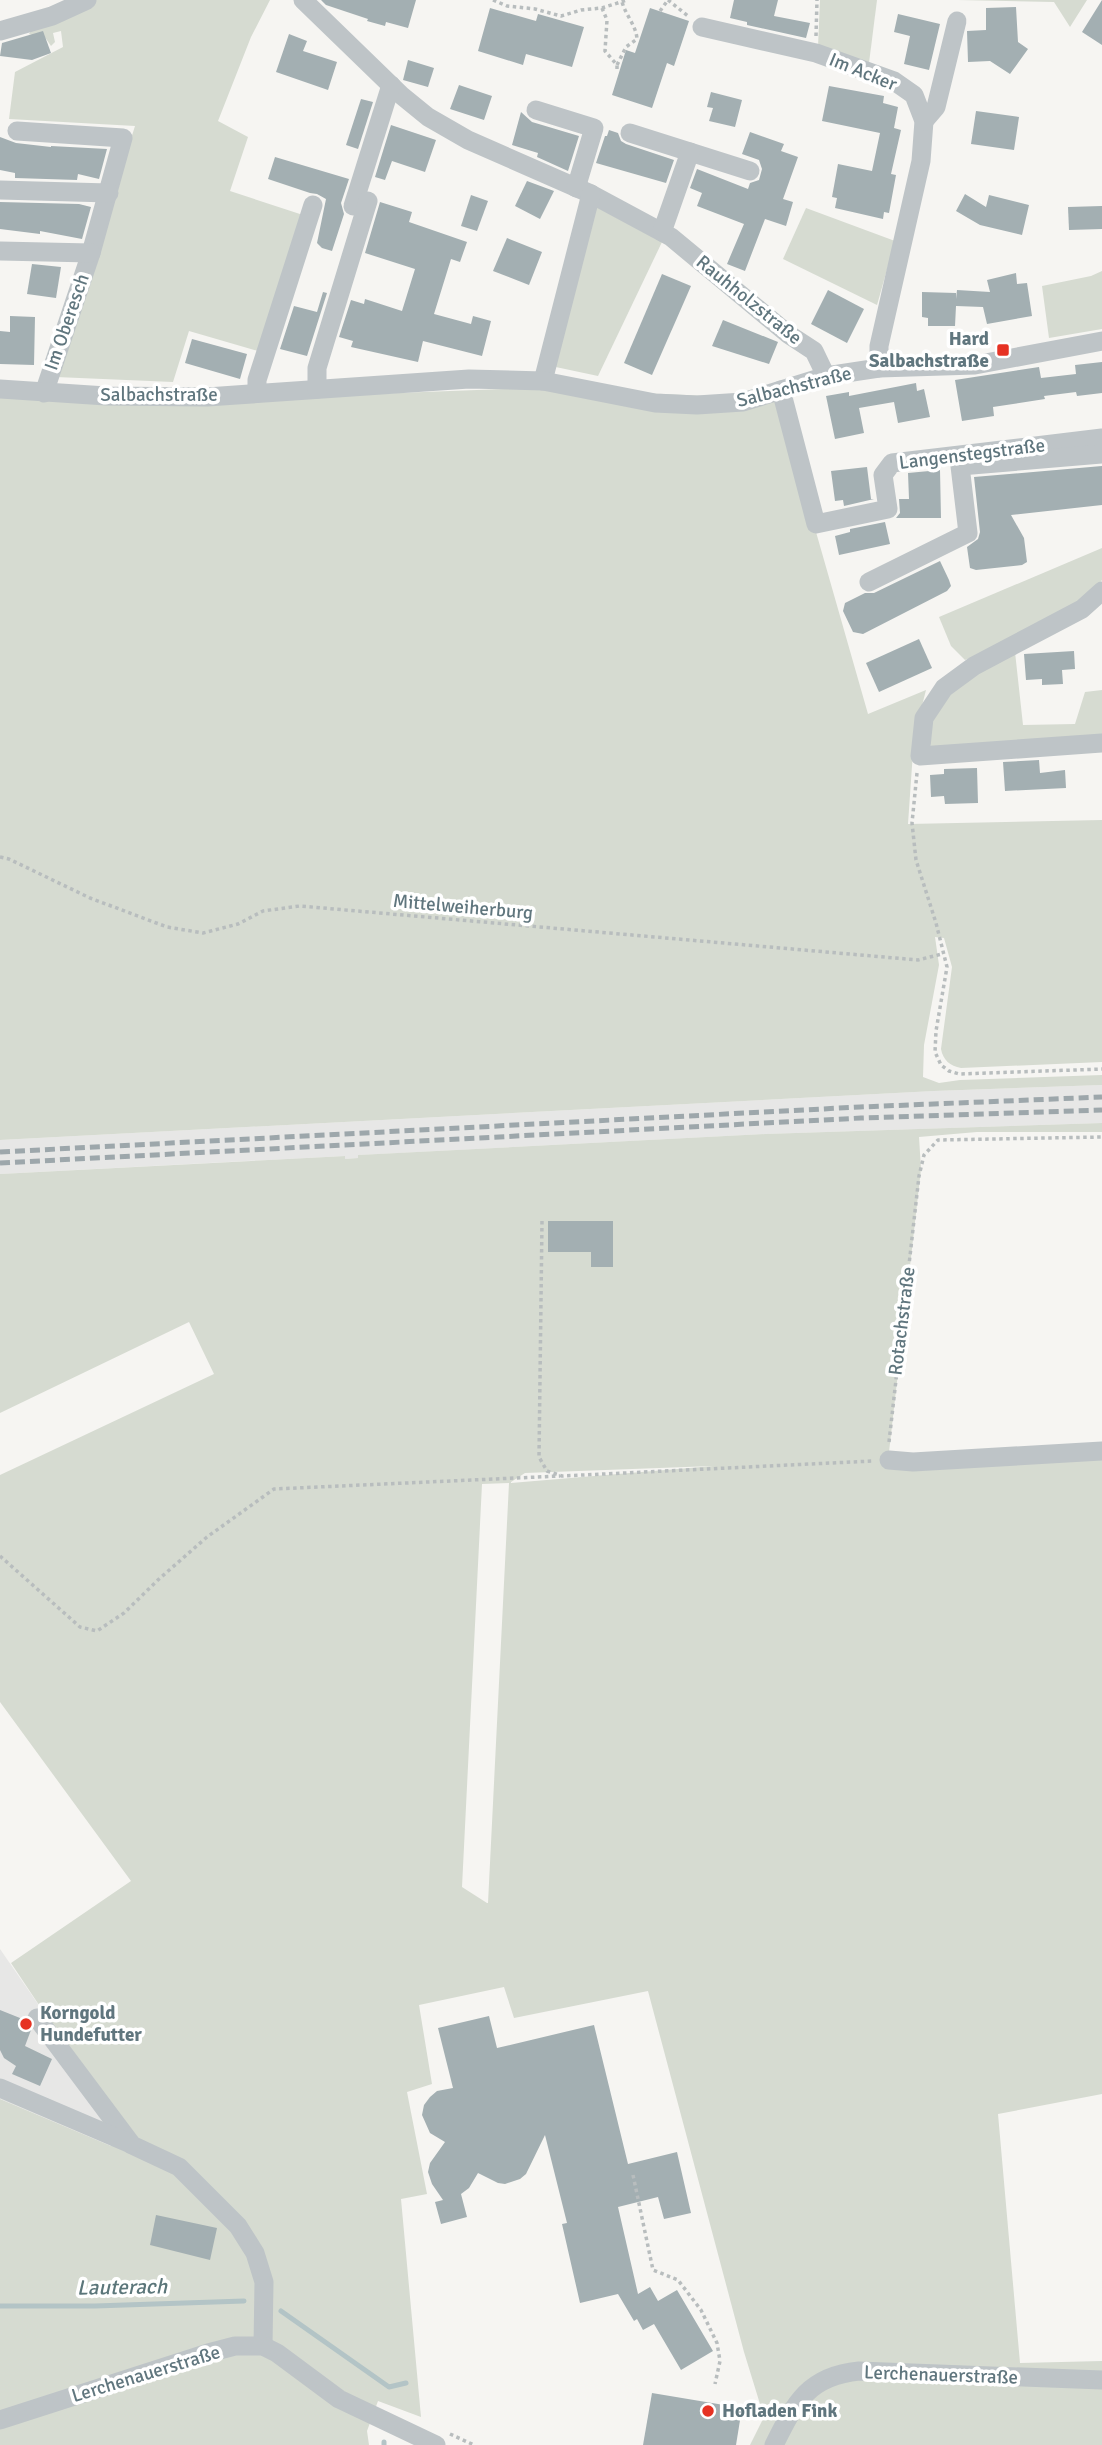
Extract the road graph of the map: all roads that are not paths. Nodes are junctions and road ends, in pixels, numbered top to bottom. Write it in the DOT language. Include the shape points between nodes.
graph roads {
  1 [pos="87,0"];
  2 [pos="303,0"];
  3 [pos="957,21"];
  4 [pos="702,27"];
  5 [pos="0,31"];
  6 [pos="391,85"];
  7 [pos="536,110"];
  8 [pos="924,121"];
  9 [pos="17,131"];
  10 [pos="630,133"];
  11 [pos="690,152"];
  12 [pos="750,171"];
  13 [pos="0,190"];
  14 [pos="583,191"];
  15 [pos="109,193"];
  16 [pos="313,205"];
  17 [pos="663,232"];
  18 [pos="0,251"];
  19 [pos="91,253"];
  20 [pos="1102,341"];
  21 [pos="879,368"];
  22 [pos="826,376"];
  23 [pos="543,381"];
  24 [pos="0,389"];
  25 [pos="317,390"];
  26 [pos="781,390"];
  27 [pos="44,393"];
  28 [pos="257,393"];
  29 [pos="1102,438"];
  30 [pos="1102,454"];
  31 [pos="869,582"];
  32 [pos="1102,591"];
  33 [pos="1102,743"];
  34 [pos="1102,1451"];
  35 [pos="889,1460"];
  36 [pos="37,2018"];
  37 [pos="0,2088"];
  38 [pos="132,2145"];
  39 [pos="263,2346"];
  40 [pos="1102,2380"];
  41 [pos="0,2420"];
  42 [pos="442,2439"];
  43 [pos="774,2445"];
  1 -- 5 [label="street"];
  2 -- 6 [label="street, Rauhholzstraße"];
  3 -- 8 [label="street" via="936,107"];
  4 -- 8 [label="street, Im Acker" via="816,53 894,81 914,95"];
  6 -- 14 [label="street, Rauhholzstraße" via="428,117 457,134"];
  6 -- 25 [label="street" via="317,368"];
  7 -- 14 [label="street" via="594,128"];
  8 -- 21 [label="street" via="921,161 879,346"];
  9 -- 15 [label="street, Im Oberesch" via="123,138"];
  10 -- 11 [label="street"];
  11 -- 12 [label="street"];
  11 -- 17 [label="street"];
  13 -- 15 [label="street"];
  14 -- 17 [label="street, Rauhholzstraße"];
  14 -- 23 [label="street"];
  15 -- 19 [label="street, Im Oberesch"];
  16 -- 28 [label="street" via="257,380"];
  17 -- 22 [label="street, Rauhholzstraße" via="720,285 814,351"];
  18 -- 19 [label="street, Im Oberesch"];
  19 -- 27 [label="street, Im Oberesch"];
  20 -- 21 [label="street, Salbachstraße" via="975,365"];
  21 -- 22 [label="street, Salbachstraße"];
  22 -- 26 [label="street, Salbachstraße"];
  23 -- 25 [label="street, Salbachstraße" via="469,379"];
  23 -- 26 [label="street, Salbachstraße" via="655,403 696,405 743,402"];
  24 -- 27 [label="street, Salbachstraße"];
  25 -- 28 [label="street, Salbachstraße"];
  26 -- 29 [label="street, Langenstegstraße" via="816,524 888,509 883,475 892,463"];
  27 -- 28 [label="street, Salbachstraße" via="106,397"];
  30 -- 31 [label="street, Langenstegstraße" via="960,466 968,533"];
  32 -- 33 [label="street" via="1082,610 974,666 944,688 925,718 920,756"];
  34 -- 35 [label="street"];
  36 -- 38 [label="street"];
  37 -- 38 [label="street"];
  38 -- 39 [label="street" via="179,2167 238,2226 255,2253 264,2282"];
  39 -- 41 [label="street, Lerchenauerstraße" via="235,2346 208,2353"];
  39 -- 42 [label="street" via="339,2399"];
  40 -- 43 [label="street, Lerchenauerstraße" via="843,2373 806,2391"];
}
